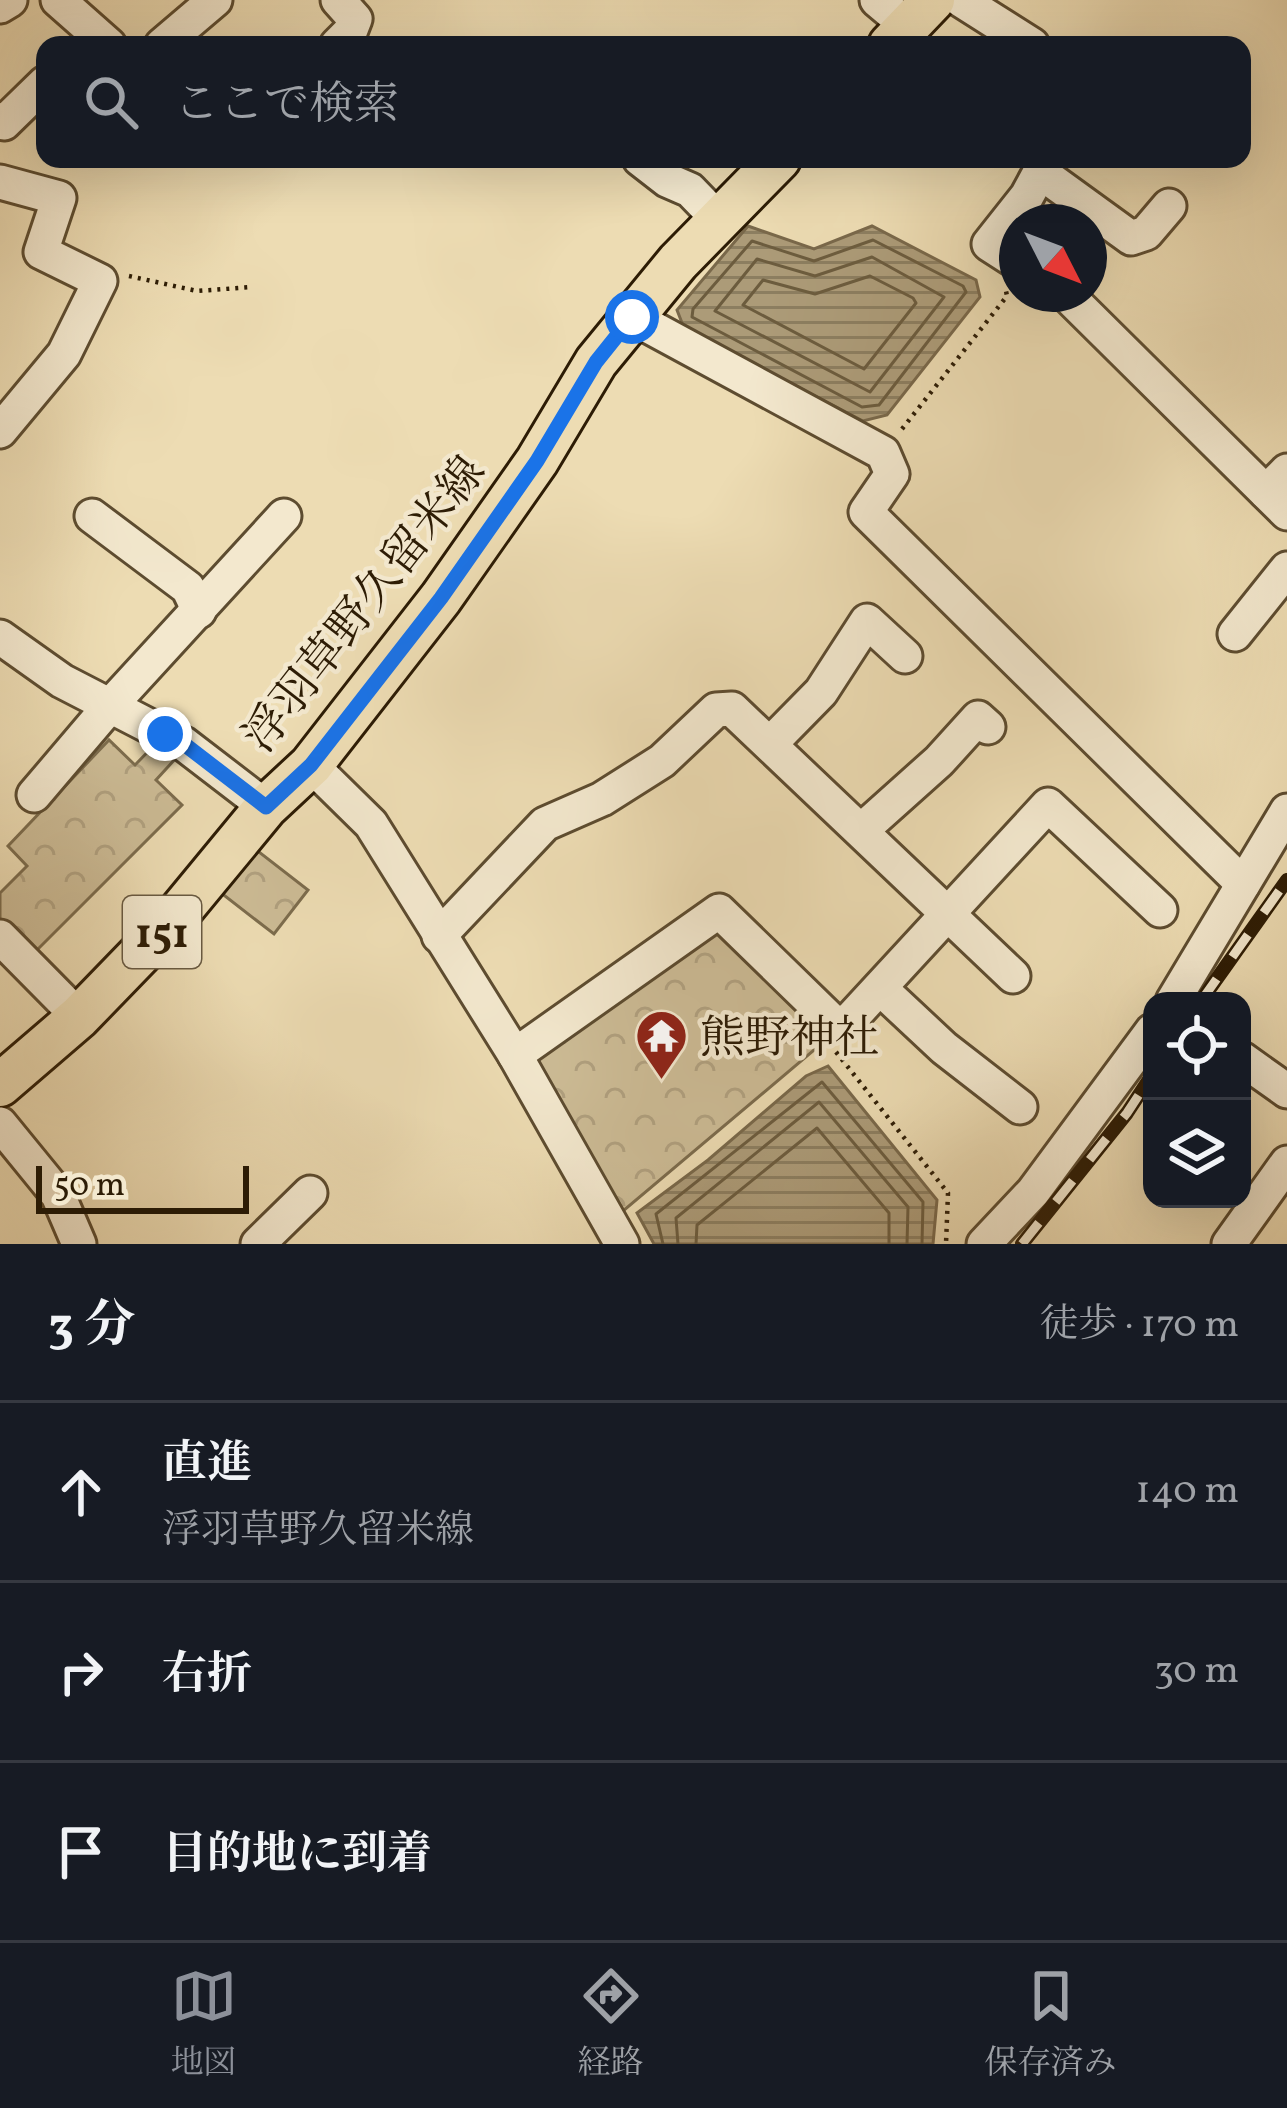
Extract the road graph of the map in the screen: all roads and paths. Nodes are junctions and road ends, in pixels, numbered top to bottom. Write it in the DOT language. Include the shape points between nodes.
graph roads {
  1 [pos="10,0"];
  2 [pos="58,0"];
  3 [pos="215,0"];
  4 [pos="338,0"];
  5 [pos="961,0"];
  6 [pos="0,6"];
  7 [pos="91,36"];
  8 [pos="183,36"];
  9 [pos="346,36"];
  10 [pos="1018,36"];
  11 [pos="36,91"];
  12 [pos="1,124"];
  13 [pos="652,168"];
  14 [pos="770,168"];
  15 [pos="1041,168"];
  16 [pos="1047,168"];
  17 [pos="0,182"];
  18 [pos="1021,204"];
  19 [pos="1169,206"];
  20 [pos="719,220"];
  21 [pos="100,281"];
  22 [pos="252,287"];
  23 [pos="999,306"];
  24 [pos="1085,312"];
  25 [pos="632,317"];
  26 [pos="0,431"];
  27 [pos="884,452"];
  28 [pos="1280,492"];
  29 [pos="92,516"];
  30 [pos="284,517"];
  31 [pos="1287,568"];
  32 [pos="199,611"];
  33 [pos="1235,634"];
  34 [pos="0,637"];
  35 [pos="905,656"];
  36 [pos="109,707"];
  37 [pos="988,727"];
  38 [pos="770,744"];
  39 [pos="311,765"];
  40 [pos="34,795"];
  41 [pos="266,807"];
  42 [pos="1287,812"];
  43 [pos="863,829"];
  44 [pos="1243,884"];
  45 [pos="1160,910"];
  46 [pos="949,915"];
  47 [pos="439,936"];
  48 [pos="0,937"];
  49 [pos="1012,976"];
  50 [pos="882,990"];
  51 [pos="1178,992"];
  52 [pos="80,1017"];
  53 [pos="832,1021"];
  54 [pos="1143,1043"];
  55 [pos="515,1055"];
  56 [pos="1251,1065"];
  57 [pos="0,1085"];
  58 [pos="1287,1091"];
  59 [pos="1021,1107"];
  60 [pos="0,1124"];
  61 [pos="1287,1163"];
  62 [pos="310,1193"];
  63 [pos="1275,1205"];
  64 [pos="80,1244"];
  65 [pos="258,1244"];
  66 [pos="622,1244"];
  67 [pos="946,1244"];
  68 [pos="984,1244"];
  69 [pos="1229,1244"];
  1 -- 6 [label="street"];
  2 -- 7 [label="street"];
  3 -- 8 [label="street"];
  4 -- 9 [label="street" via="355,19"];
  5 -- 10 [label="street"];
  11 -- 12 [label="street"];
  13 -- 20 [label="street" via="690,190"];
  14 -- 20 [label="main road, 浮羽草野久留米線 / 151"];
  15 -- 18 [label="street"];
  16 -- 19 [label="street" via="1131,238"];
  17 -- 21 [label="street" via="59,198 40,253"];
  20 -- 25 [label="main road, 浮羽草野久留米線 / 151"];
  21 -- 22 [label="path" via="130,275 197,291"];
  21 -- 26 [label="street" via="64,354"];
  23 -- 27 [label="path"];
  24 -- 28 [label="street"];
  25 -- 27 [label="street"];
  25 -- 39 [label="main road, 浮羽草野久留米線 / 151" via="441,598"];
  27 -- 44 [label="street" via="892,474 866,512"];
  29 -- 32 [label="street" via="188,588"];
  30 -- 32 [label="street"];
  31 -- 33 [label="street"];
  32 -- 36 [label="street"];
  34 -- 36 [label="street"];
  35 -- 38 [label="street" via="868,621 821,692"];
  36 -- 40 [label="street"];
  36 -- 41 [label="street" via="184,744"];
  37 -- 43 [label="street" via="978,718"];
  38 -- 43 [label="street"];
  38 -- 47 [label="street" via="732,709 716,710 662,760 545,824"];
  39 -- 41 [label="main road, 浮羽草野久留米線 / 151"];
  39 -- 47 [label="street" via="371,824"];
  41 -- 52 [label="main road, 浮羽草野久留米線 / 151"];
  42 -- 44 [label="street"];
  43 -- 46 [label="street"];
  44 -- 51 [label="street"];
  45 -- 46 [label="street" via="1048,805"];
  46 -- 49 [label="street"];
  46 -- 50 [label="street"];
  47 -- 55 [label="street"];
  48 -- 52 [label="street"];
  50 -- 53 [label="street" via="846,1024"];
  50 -- 59 [label="street"];
  52 -- 57 [label="main road, 浮羽草野久留米線 / 151"];
  53 -- 55 [label="street" via="719,911"];
  53 -- 67 [label="path" via="826,1040 948,1193"];
  54 -- 68 [label="street" via="1033,1192"];
  55 -- 66 [label="street"];
  56 -- 58 [label="street"];
  60 -- 64 [label="street" via="58,1196"];
  61 -- 63 [label="street"];
  62 -- 65 [label="street"];
  63 -- 69 [label="street"];
}
